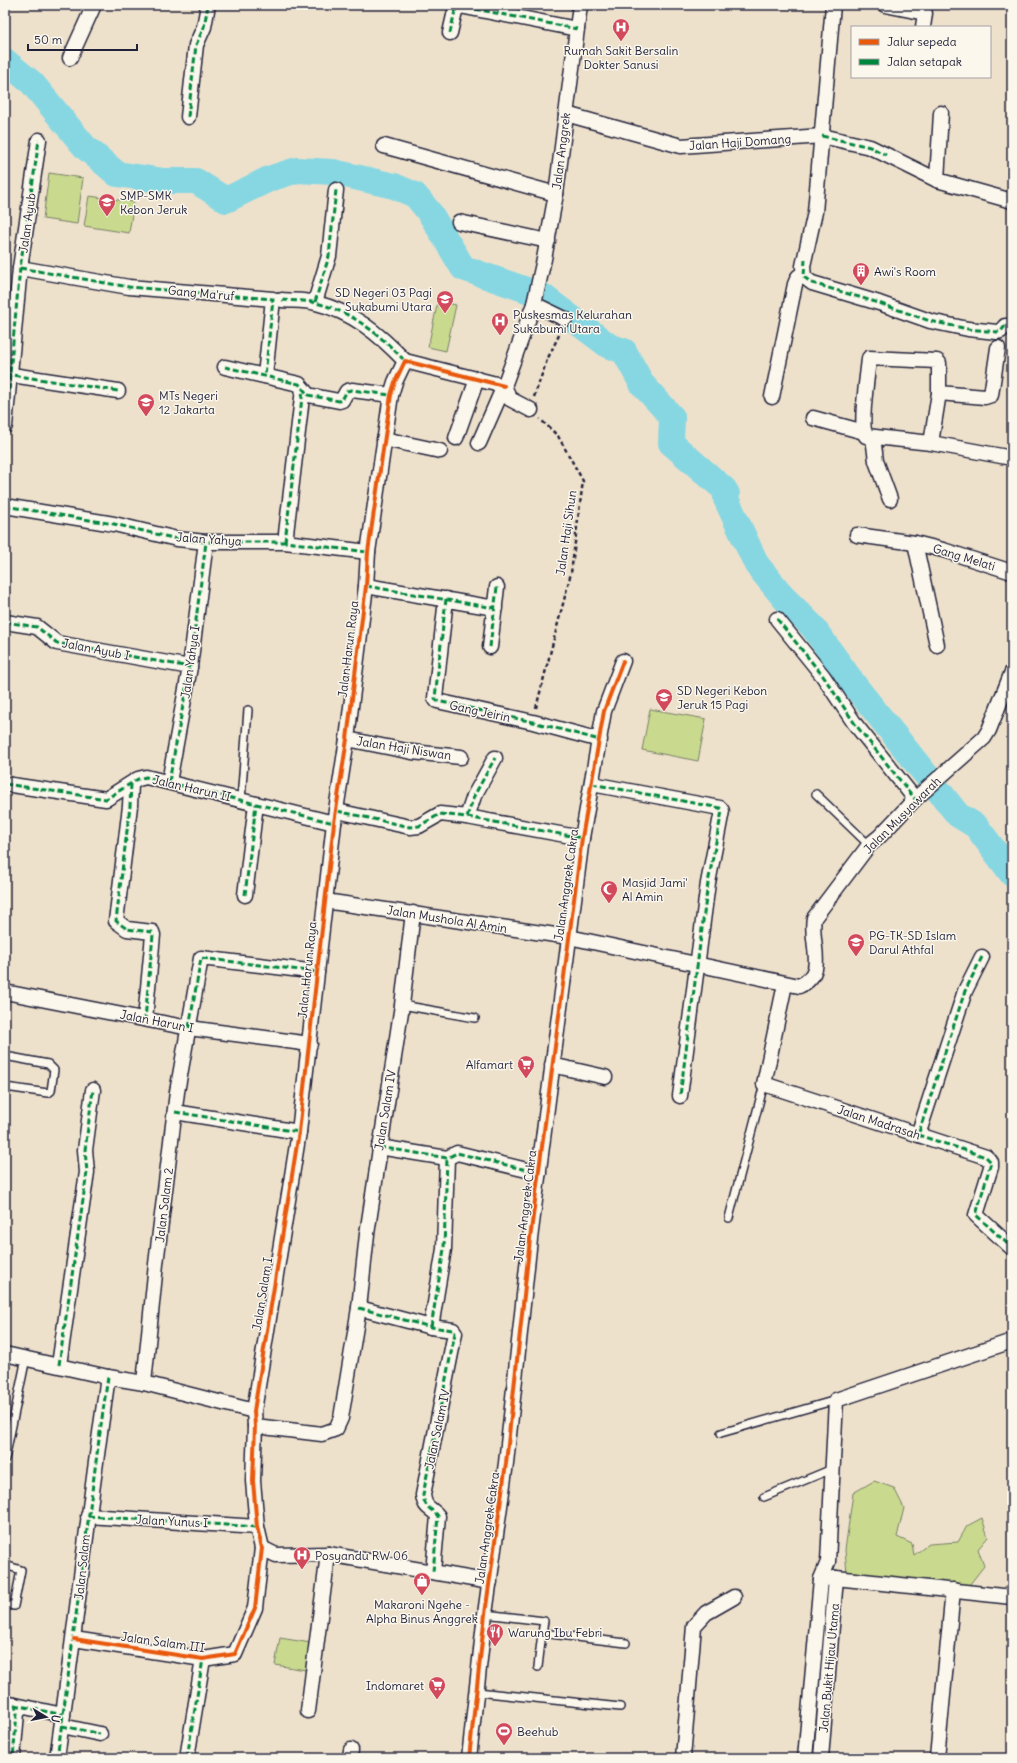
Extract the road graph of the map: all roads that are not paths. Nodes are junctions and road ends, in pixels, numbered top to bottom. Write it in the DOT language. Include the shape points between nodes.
graph roads {
  1 [pos="94,5"];
  2 [pos="208,5"];
  3 [pos="459,5"];
  4 [pos="580,5"];
  5 [pos="833,5"];
  6 [pos="885,5"];
  7 [pos="923,26"];
  8 [pos="577,30"];
  9 [pos="450,33"];
  10 [pos="70,58"];
  11 [pos="941,113"];
  12 [pos="566,114"];
  13 [pos="188,117"];
  14 [pos="822,136"];
  15 [pos="39,140"];
  16 [pos="384,146"];
  17 [pos="937,180"];
  18 [pos="336,190"];
  19 [pos="556,194"];
  20 [pos="1012,201"];
  21 [pos="459,222"];
  22 [pos="548,241"];
  23 [pos="20,268"];
  24 [pos="803,273"];
  25 [pos="536,294"];
  26 [pos="277,299"];
  27 [pos="315,302"];
  28 [pos="565,319"];
  29 [pos="1012,326"];
  30 [pos="998,348"];
  31 [pos="405,361"];
  32 [pos="224,367"];
  33 [pos="8,374"];
  34 [pos="265,376"];
  35 [pos="477,379"];
  36 [pos="504,386"];
  37 [pos="303,389"];
  38 [pos="118,391"];
  39 [pos="939,393"];
  40 [pos="391,395"];
  41 [pos="772,397"];
  42 [pos="531,410"];
  43 [pos="813,418"];
  44 [pos="5,426"];
  45 [pos="868,434"];
  46 [pos="456,438"];
  47 [pos="384,439"];
  48 [pos="480,443"];
  49 [pos="931,443"];
  50 [pos="440,450"];
  51 [pos="1012,458"];
  52 [pos="890,499"];
  53 [pos="5,506"];
  54 [pos="857,535"];
  55 [pos="206,542"];
  56 [pos="285,542"];
  57 [pos="915,543"];
  58 [pos="368,552"];
  59 [pos="1012,572"];
  60 [pos="366,586"];
  61 [pos="497,587"];
  62 [pos="446,600"];
  63 [pos="495,608"];
  64 [pos="776,618"];
  65 [pos="5,622"];
  66 [pos="937,645"];
  67 [pos="490,647"];
  68 [pos="623,661"];
  69 [pos="190,667"];
  70 [pos="1012,672"];
  71 [pos="248,710"];
  72 [pos="347,739"];
  73 [pos="600,740"];
  74 [pos="461,757"];
  75 [pos="496,758"];
  76 [pos="169,782"];
  77 [pos="5,784"];
  78 [pos="131,784"];
  79 [pos="592,784"];
  80 [pos="816,794"];
  81 [pos="915,799"];
  82 [pos="241,800"];
  83 [pos="256,804"];
  84 [pos="336,817"];
  85 [pos="467,817"];
  86 [pos="582,838"];
  87 [pos="868,845"];
  88 [pos="244,895"];
  89 [pos="325,901"];
  90 [pos="413,913"];
  91 [pos="569,937"];
  92 [pos="982,957"];
  93 [pos="697,964"];
  94 [pos="317,972"];
  95 [pos="785,984"];
  96 [pos="5,992"];
  97 [pos="402,1006"];
  98 [pos="475,1018"];
  99 [pos="145,1019"];
  100 [pos="189,1028"];
  101 [pos="310,1044"];
  102 [pos="5,1056"];
  103 [pos="552,1065"];
  104 [pos="604,1077"];
  105 [pos="764,1084"];
  106 [pos="5,1087"];
  107 [pos="92,1090"];
  108 [pos="680,1096"];
  109 [pos="175,1112"];
  110 [pos="299,1132"];
  111 [pos="918,1135"];
  112 [pos="379,1147"];
  113 [pos="447,1158"];
  114 [pos="539,1173"];
  115 [pos="729,1218"];
  116 [pos="1012,1248"];
  117 [pos="359,1308"];
  118 [pos="431,1327"];
  119 [pos="1012,1341"];
  120 [pos="5,1354"];
  121 [pos="26,1358"];
  122 [pos="59,1365"];
  123 [pos="108,1377"];
  124 [pos="144,1383"];
  125 [pos="836,1400"];
  126 [pos="254,1411"];
  127 [pos="255,1426"];
  128 [pos="721,1433"];
  129 [pos="5,1459"];
  130 [pos="832,1469"];
  131 [pos="764,1497"];
  132 [pos="88,1516"];
  133 [pos="256,1526"];
  134 [pos="262,1548"];
  135 [pos="328,1554"];
  136 [pos="828,1562"];
  137 [pos="5,1565"];
  138 [pos="433,1572"];
  139 [pos="836,1578"];
  140 [pos="821,1579"];
  141 [pos="490,1582"];
  142 [pos="953,1590"];
  143 [pos="734,1597"];
  144 [pos="1012,1597"];
  145 [pos="5,1604"];
  146 [pos="485,1614"];
  147 [pos="542,1633"];
  148 [pos="74,1639"];
  149 [pos="626,1643"];
  150 [pos="203,1659"];
  151 [pos="538,1668"];
  152 [pos="478,1692"];
  153 [pos="10,1704"];
  154 [pos="620,1707"];
  155 [pos="308,1711"];
  156 [pos="62,1721"];
  157 [pos="100,1734"];
  158 [pos="13,1758"];
  159 [pos="57,1758"];
  160 [pos="187,1758"];
  161 [pos="469,1758"];
  162 [pos="683,1758"];
  163 [pos="805,1758"];
  164 [pos="821,1758"];
  165 [pos="937,1758"];
  1 -- 10 [label="street"];
  2 -- 13 [label="street" via="204,27 196,45"];
  3 -- 8 [label="street"];
  3 -- 9 [label="street"];
  4 -- 8 [label="street, Jalan Anggrek"];
  5 -- 14 [label="street"];
  6 -- 7 [label="street" via="925,13"];
  8 -- 12 [label="street, Jalan Anggrek"];
  11 -- 17 [label="street"];
  12 -- 14 [label="street, Jalan Haji Domang" via="681,146"];
  12 -- 19 [label="street, Jalan Anggrek"];
  14 -- 17 [label="street, Jalan Haji Domang" via="870,147"];
  14 -- 24 [label="street" via="815,212"];
  15 -- 23 [label="street, Jalan Ayub"];
  16 -- 19 [label="street"];
  17 -- 20 [label="street, Jalan Haji Domang"];
  18 -- 27 [label="street" via="329,256"];
  19 -- 22 [label="street, Jalan Anggrek"];
  21 -- 22 [label="street"];
  22 -- 25 [label="street, Jalan Anggrek"];
  23 -- 26 [label="street, Gang Ma'ruf" via="129,287"];
  23 -- 33 [label="street, Jalan Ayub"];
  24 -- 29 [label="street" via="812,283 930,321 998,332 1006,326"];
  24 -- 41 [label="street" via="795,284"];
  25 -- 28 [label="street"];
  25 -- 36 [label="street"];
  26 -- 27 [label="street, Gang Ma'ruf"];
  26 -- 34 [label="street"];
  27 -- 31 [label="street, Gang Ma'ruf" via="358,319 385,340"];
  30 -- 39 [label="street" via="991,395 986,397"];
  31 -- 35 [label="street"];
  31 -- 40 [label="street, Jalan Harun Raya"];
  32 -- 34 [label="street"];
  33 -- 38 [label="street"];
  33 -- 44 [label="street, Jalan Ayub"];
  34 -- 37 [label="street" via="299,384"];
  35 -- 36 [label="street"];
  35 -- 46 [label="street"];
  36 -- 42 [label="street" via="510,399"];
  36 -- 48 [label="street"];
  37 -- 40 [label="street" via="308,395 338,401 342,400 347,391 352,390"];
  37 -- 56 [label="street"];
  39 -- 45 [label="street" via="940,366 937,361 871,356 864,401"];
  39 -- 49 [label="street"];
  40 -- 47 [label="street, Jalan Harun Raya"];
  43 -- 45 [label="street"];
  45 -- 49 [label="street"];
  45 -- 52 [label="street"];
  47 -- 50 [label="street"];
  47 -- 58 [label="street, Jalan Harun Raya"];
  49 -- 51 [label="street"];
  53 -- 55 [label="street, Jalan Yahya" via="114,524 177,539"];
  54 -- 57 [label="street, Gang Melati"];
  55 -- 56 [label="street, Jalan Yahya"];
  55 -- 69 [label="street, Jalan Yahya I"];
  56 -- 58 [label="street, Jalan Yahya"];
  57 -- 59 [label="street, Gang Melati"];
  57 -- 66 [label="street"];
  58 -- 60 [label="street, Jalan Harun Raya"];
  60 -- 62 [label="street"];
  60 -- 72 [label="street, Jalan Harun Raya"];
  61 -- 63 [label="street"];
  62 -- 63 [label="street"];
  62 -- 73 [label="street, Gang Jeirin" via="437,701"];
  63 -- 67 [label="street"];
  64 -- 81 [label="street"];
  65 -- 69 [label="street, Jalan Ayub I" via="38,627 57,643"];
  68 -- 73 [label="street, Jalan Anggrek Cakra" via="604,711"];
  69 -- 76 [label="street, Jalan Yahya I"];
  70 -- 81 [label="street, Jalan Musyawarah" via="986,735"];
  71 -- 82 [label="lane"];
  72 -- 74 [label="street, Jalan Haji Niswan" via="412,752"];
  72 -- 84 [label="street, Jalan Harun Raya"];
  73 -- 79 [label="street, Jalan Anggrek Cakra"];
  75 -- 85 [label="street" via="474,796"];
  76 -- 78 [label="street, Jalan Harun II" via="146,777"];
  76 -- 82 [label="street, Jalan Harun II"];
  77 -- 78 [label="street, Jalan Harun II" via="101,799 113,796"];
  78 -- 99 [label="street" via="116,921 127,929 144,930 152,932 153,935"];
  79 -- 86 [label="street, Jalan Anggrek Cakra"];
  79 -- 93 [label="street" via="720,808 722,811 708,883"];
  80 -- 87 [label="lane"];
  81 -- 87 [label="street, Jalan Musyawarah"];
  82 -- 83 [label="street, Jalan Harun II"];
  83 -- 84 [label="street, Jalan Harun II"];
  83 -- 88 [label="street"];
  84 -- 85 [label="street, Jalan Harun II" via="410,827 419,826 440,814"];
  84 -- 89 [label="street, Jalan Harun Raya"];
  85 -- 86 [label="street, Jalan Harun II"];
  86 -- 91 [label="street, Jalan Anggrek Cakra"];
  87 -- 95 [label="street, Jalan Musyawarah" via="814,918 814,975 799,986"];
  89 -- 90 [label="street, Jalan Mushola Al Amin"];
  89 -- 94 [label="street, Jalan Harun Raya"];
  90 -- 91 [label="street, Jalan Mushola Al Amin"];
  90 -- 97 [label="street, Jalan Salam IV"];
  91 -- 93 [label="street, Jalan Musyawarah"];
  91 -- 103 [label="street, Jalan Anggrek Cakra"];
  92 -- 111 [label="street" via="965,991"];
  93 -- 95 [label="street, Jalan Musyawarah"];
  93 -- 108 [label="street"];
  94 -- 100 [label="street, Jalan Salam 2" via="201,958"];
  94 -- 101 [label="street, Jalan Harun Raya"];
  95 -- 105 [label="street"];
  96 -- 99 [label="street, Jalan Harun I"];
  97 -- 98 [label="lane"];
  97 -- 112 [label="street, Jalan Salam IV"];
  99 -- 100 [label="street, Jalan Harun I"];
  100 -- 101 [label="street, Jalan Harun I"];
  100 -- 109 [label="street, Jalan Salam 2"];
  101 -- 110 [label="street, Jalan Salam I"];
  102 -- 106 [label="lane" via="48,1064 54,1070 51,1090 48,1093"];
  103 -- 104 [label="street"];
  103 -- 114 [label="street, Jalan Anggrek Cakra"];
  105 -- 111 [label="street, Jalan Madrasah"];
  105 -- 115 [label="lane"];
  107 -- 122 [label="street" via="85,1150 87,1172"];
  109 -- 110 [label="street"];
  109 -- 124 [label="street, Jalan Salam 2"];
  110 -- 126 [label="street, Jalan Salam I"];
  111 -- 116 [label="street, Jalan Madrasah" via="986,1157 991,1162 976,1215"];
  112 -- 113 [label="street"];
  112 -- 117 [label="street, Jalan Salam IV"];
  113 -- 114 [label="street" via="458,1153"];
  113 -- 118 [label="street" via="444,1249"];
  114 -- 141 [label="street, Jalan Anggrek Cakra"];
  117 -- 118 [label="street, Jalan Salam IV"];
  117 -- 127 [label="street, Jalan Salam IV" via="341,1418 336,1429 322,1434"];
  118 -- 138 [label="street, Jalan Salam IV" via="453,1330 456,1338 423,1495 428,1509 438,1516"];
  119 -- 125 [label="street"];
  120 -- 121 [label="street"];
  121 -- 122 [label="street"];
  121 -- 129 [label="lane"];
  122 -- 123 [label="street"];
  123 -- 124 [label="street"];
  123 -- 132 [label="street, Jalan Salam"];
  124 -- 126 [label="street"];
  125 -- 128 [label="lane"];
  125 -- 130 [label="street"];
  126 -- 127 [label="street, Jalan Salam I"];
  127 -- 133 [label="street, Jalan Salam I" via="253,1481"];
  130 -- 131 [label="lane"];
  130 -- 136 [label="street"];
  132 -- 133 [label="street, Jalan Yunus I"];
  132 -- 148 [label="street, Jalan Salam"];
  133 -- 134 [label="street, Jalan Salam I"];
  134 -- 135 [label="street" via="276,1554"];
  134 -- 150 [label="street, Jalan Salam III" via="255,1608 235,1654"];
  135 -- 138 [label="street"];
  135 -- 155 [label="street"];
  136 -- 139 [label="street"];
  136 -- 140 [label="street, Jalan Bukit Hijau Utama"];
  137 -- 145 [label="lane" via="21,1570 14,1606"];
  138 -- 141 [label="street"];
  139 -- 140 [label="street"];
  139 -- 142 [label="street"];
  139 -- 164 [label="street, Jalan Bukit Hijau Utama"];
  140 -- 163 [label="street, Jalan Bukit Hijau Utama"];
  141 -- 146 [label="street, Jalan Anggrek Cakra"];
  142 -- 144 [label="street"];
  142 -- 165 [label="street"];
  143 -- 162 [label="street" via="706,1613 694,1626"];
  146 -- 147 [label="lane" via="544,1621"];
  146 -- 152 [label="street, Jalan Anggrek Cakra"];
  147 -- 149 [label="lane"];
  147 -- 151 [label="lane"];
  148 -- 150 [label="street, Jalan Salam III"];
  148 -- 156 [label="street, Jalan Salam"];
  150 -- 160 [label="street"];
  152 -- 154 [label="lane"];
  152 -- 161 [label="street, Jalan Anggrek Cakra"];
  153 -- 156 [label="street"];
  153 -- 158 [label="street" via="17,1713"];
  156 -- 157 [label="street"];
  156 -- 159 [label="street, Jalan Salam"];
}
